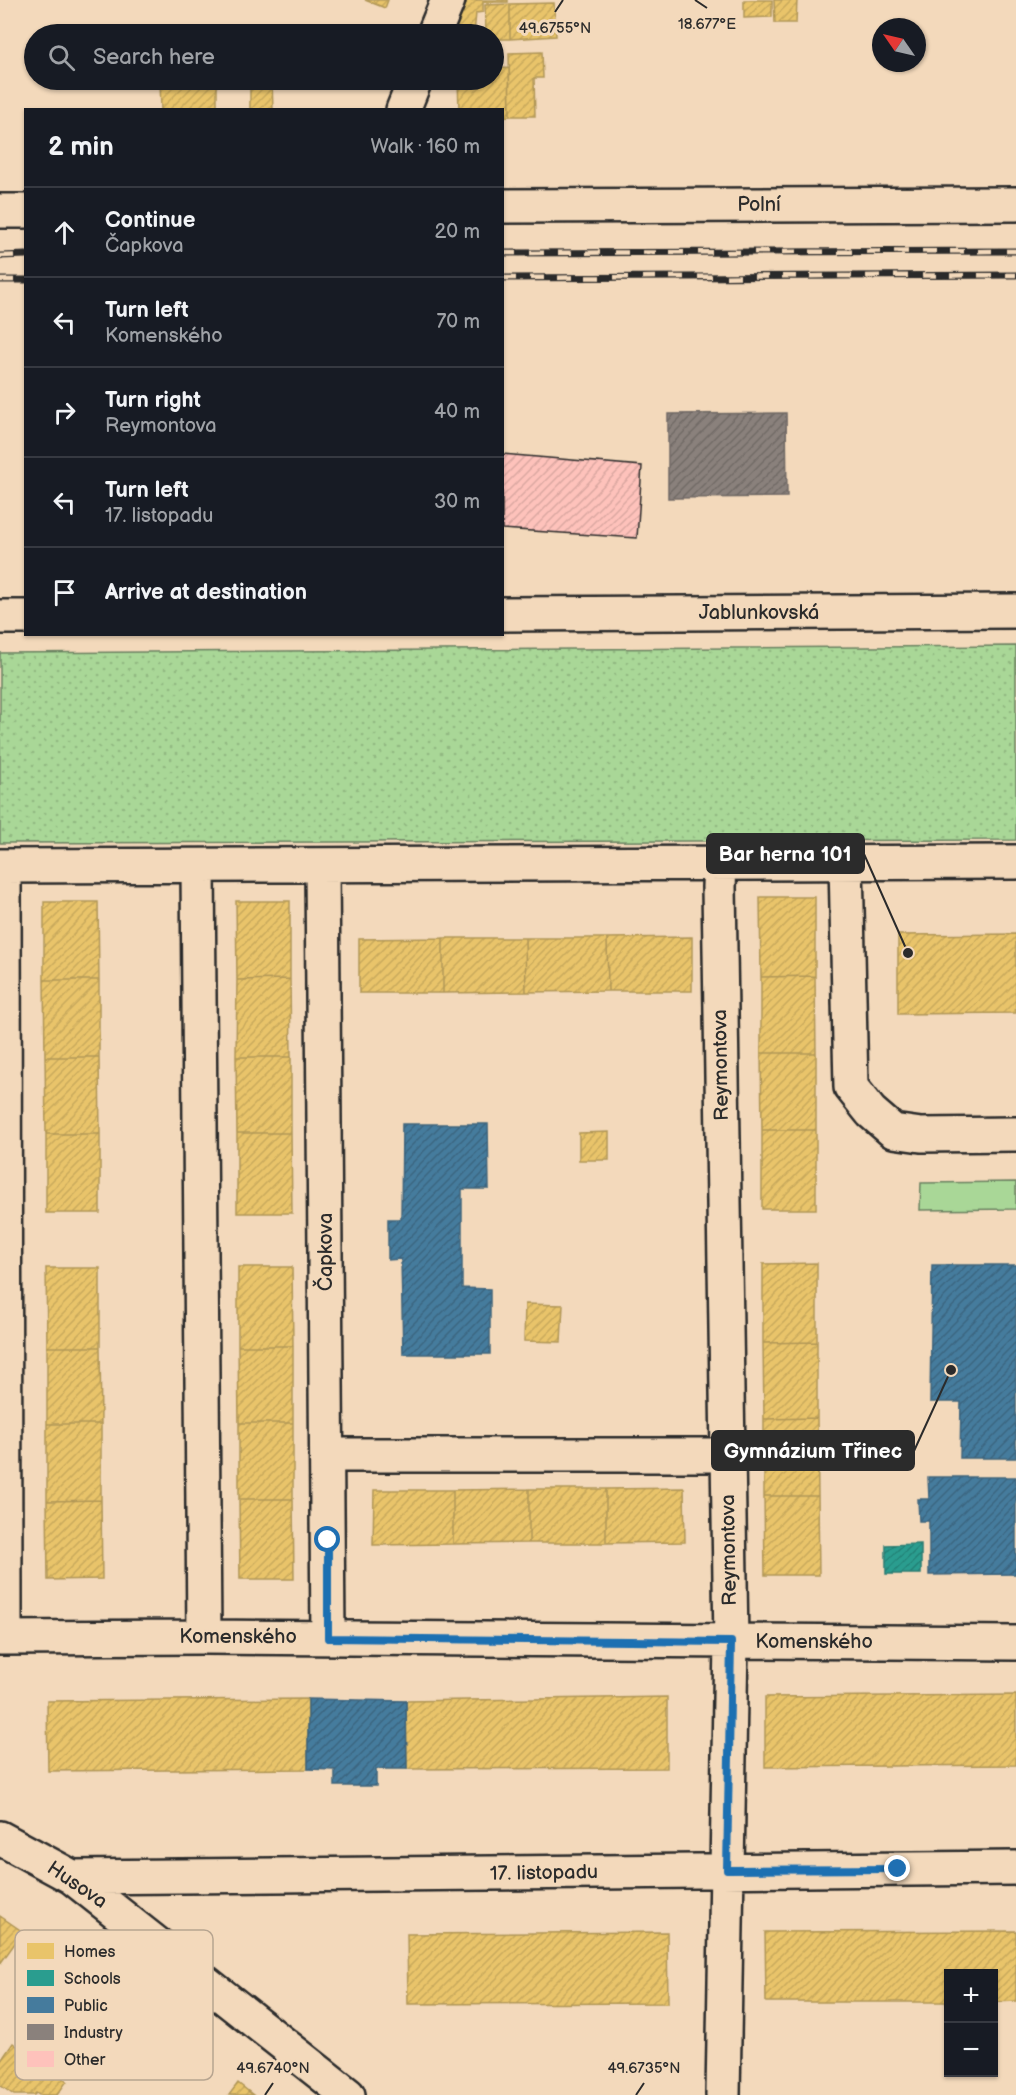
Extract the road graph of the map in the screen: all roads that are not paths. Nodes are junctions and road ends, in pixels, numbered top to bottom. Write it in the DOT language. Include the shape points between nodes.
graph roads {
  1 [pos="448,0"];
  2 [pos="438,24"];
  3 [pos="412,90"];
  4 [pos="404,108"];
  5 [pos="1016,204"];
  6 [pos="504,206"];
  7 [pos="0,211"];
  8 [pos="24,211"];
  9 [pos="1016,611"];
  10 [pos="504,614"];
  11 [pos="0,617"];
  12 [pos="24,617"];
  13 [pos="720,862"];
  14 [pos="1016,862"];
  15 [pos="846,863"];
  16 [pos="2,866"];
  17 [pos="322,866"];
  18 [pos="198,867"];
  19 [pos="1016,1134"];
  20 [pos="327,1455"];
  21 [pos="728,1455"];
  22 [pos="2,1457"];
  23 [pos="204,1637"];
  24 [pos="3,1638"];
  25 [pos="328,1638"];
  26 [pos="731,1642"];
  27 [pos="1016,1643"];
  28 [pos="0,1838"];
  29 [pos="1016,1868"];
  30 [pos="727,1870"];
  31 [pos="72,1877"];
  32 [pos="139,1930"];
  33 [pos="213,1988"];
  34 [pos="348,2095"];
  35 [pos="723,2095"];
  1 -- 2 [label="street"];
  3 -- 4 [label="street"];
  5 -- 6 [label="street, Polní"];
  7 -- 8 [label="street"];
  9 -- 10 [label="street, Jablunkovská"];
  11 -- 12 [label="street"];
  13 -- 15 [label="street"];
  13 -- 17 [label="street"];
  13 -- 21 [label="street, Reymontova"];
  14 -- 15 [label="street"];
  15 -- 19 [label="street" via="851,1087 893,1131 921,1135"];
  16 -- 18 [label="street"];
  16 -- 22 [label="street"];
  17 -- 18 [label="street"];
  17 -- 20 [label="street, Čapkova"];
  18 -- 23 [label="street"];
  20 -- 21 [label="street"];
  20 -- 25 [label="street, Čapkova"];
  21 -- 26 [label="street, Reymontova"];
  22 -- 24 [label="street"];
  23 -- 24 [label="street, Komenského"];
  23 -- 25 [label="street, Komenského"];
  25 -- 26 [label="street, Komenského"];
  26 -- 27 [label="street, Komenského"];
  26 -- 30 [label="street, Reymontova"];
  28 -- 31 [label="street, Husova"];
  29 -- 30 [label="street, 17. listopadu"];
  30 -- 31 [label="street, 17. listopadu"];
  30 -- 35 [label="street, Reymontova"];
  31 -- 32 [label="street, Husova"];
  33 -- 34 [label="street, Husova"];
}
